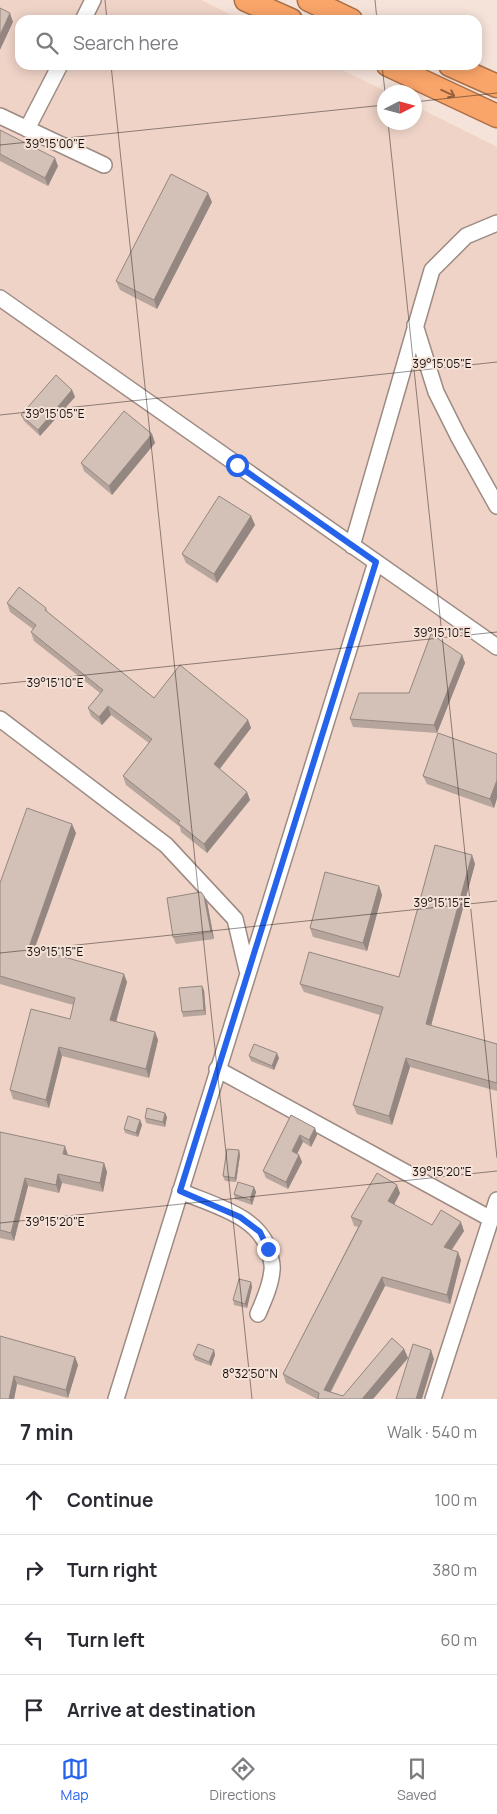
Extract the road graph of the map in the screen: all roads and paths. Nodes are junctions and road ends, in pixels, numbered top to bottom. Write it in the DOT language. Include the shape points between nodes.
graph roads {
  1 [pos="93,0"];
  2 [pos="246,0"];
  3 [pos="309,0"];
  4 [pos="86,15"];
  5 [pos="280,15"];
  6 [pos="340,15"];
  7 [pos="57,70"];
  8 [pos="399,70"];
  9 [pos="461,70"];
  10 [pos="497,86"];
  11 [pos="0,116"];
  12 [pos="497,116"];
  13 [pos="27,129"];
  14 [pos="104,164"];
  15 [pos="497,224"];
  16 [pos="0,298"];
  17 [pos="415,325"];
  18 [pos="497,506"];
  19 [pos="352,546"];
  20 [pos="376,562"];
  21 [pos="497,647"];
  22 [pos="0,719"];
  23 [pos="248,971"];
  24 [pos="217,1069"];
  25 [pos="180,1191"];
  26 [pos="497,1200"];
  27 [pos="492,1219"];
  28 [pos="258,1314"];
  29 [pos="116,1399"];
  30 [pos="433,1399"];
  1 -- 4 [label="street"];
  2 -- 5 [label="highway"];
  3 -- 6 [label="highway"];
  7 -- 13 [label="street"];
  8 -- 12 [label="highway, one-way"];
  9 -- 10 [label="highway"];
  11 -- 13 [label="street"];
  13 -- 14 [label="street"];
  15 -- 17 [label="street" via="466,236 432,270"];
  16 -- 19 [label="street"];
  17 -- 18 [label="street" via="436,392"];
  17 -- 19 [label="street"];
  19 -- 20 [label="street"];
  20 -- 21 [label="street"];
  20 -- 23 [label="street"];
  22 -- 23 [label="street" via="166,845 235,919"];
  23 -- 24 [label="street"];
  24 -- 25 [label="street"];
  24 -- 27 [label="street"];
  25 -- 28 [label="street" via="240,1217 260,1232 273,1269"];
  25 -- 29 [label="street"];
  26 -- 27 [label="street"];
  27 -- 30 [label="street"];
}
